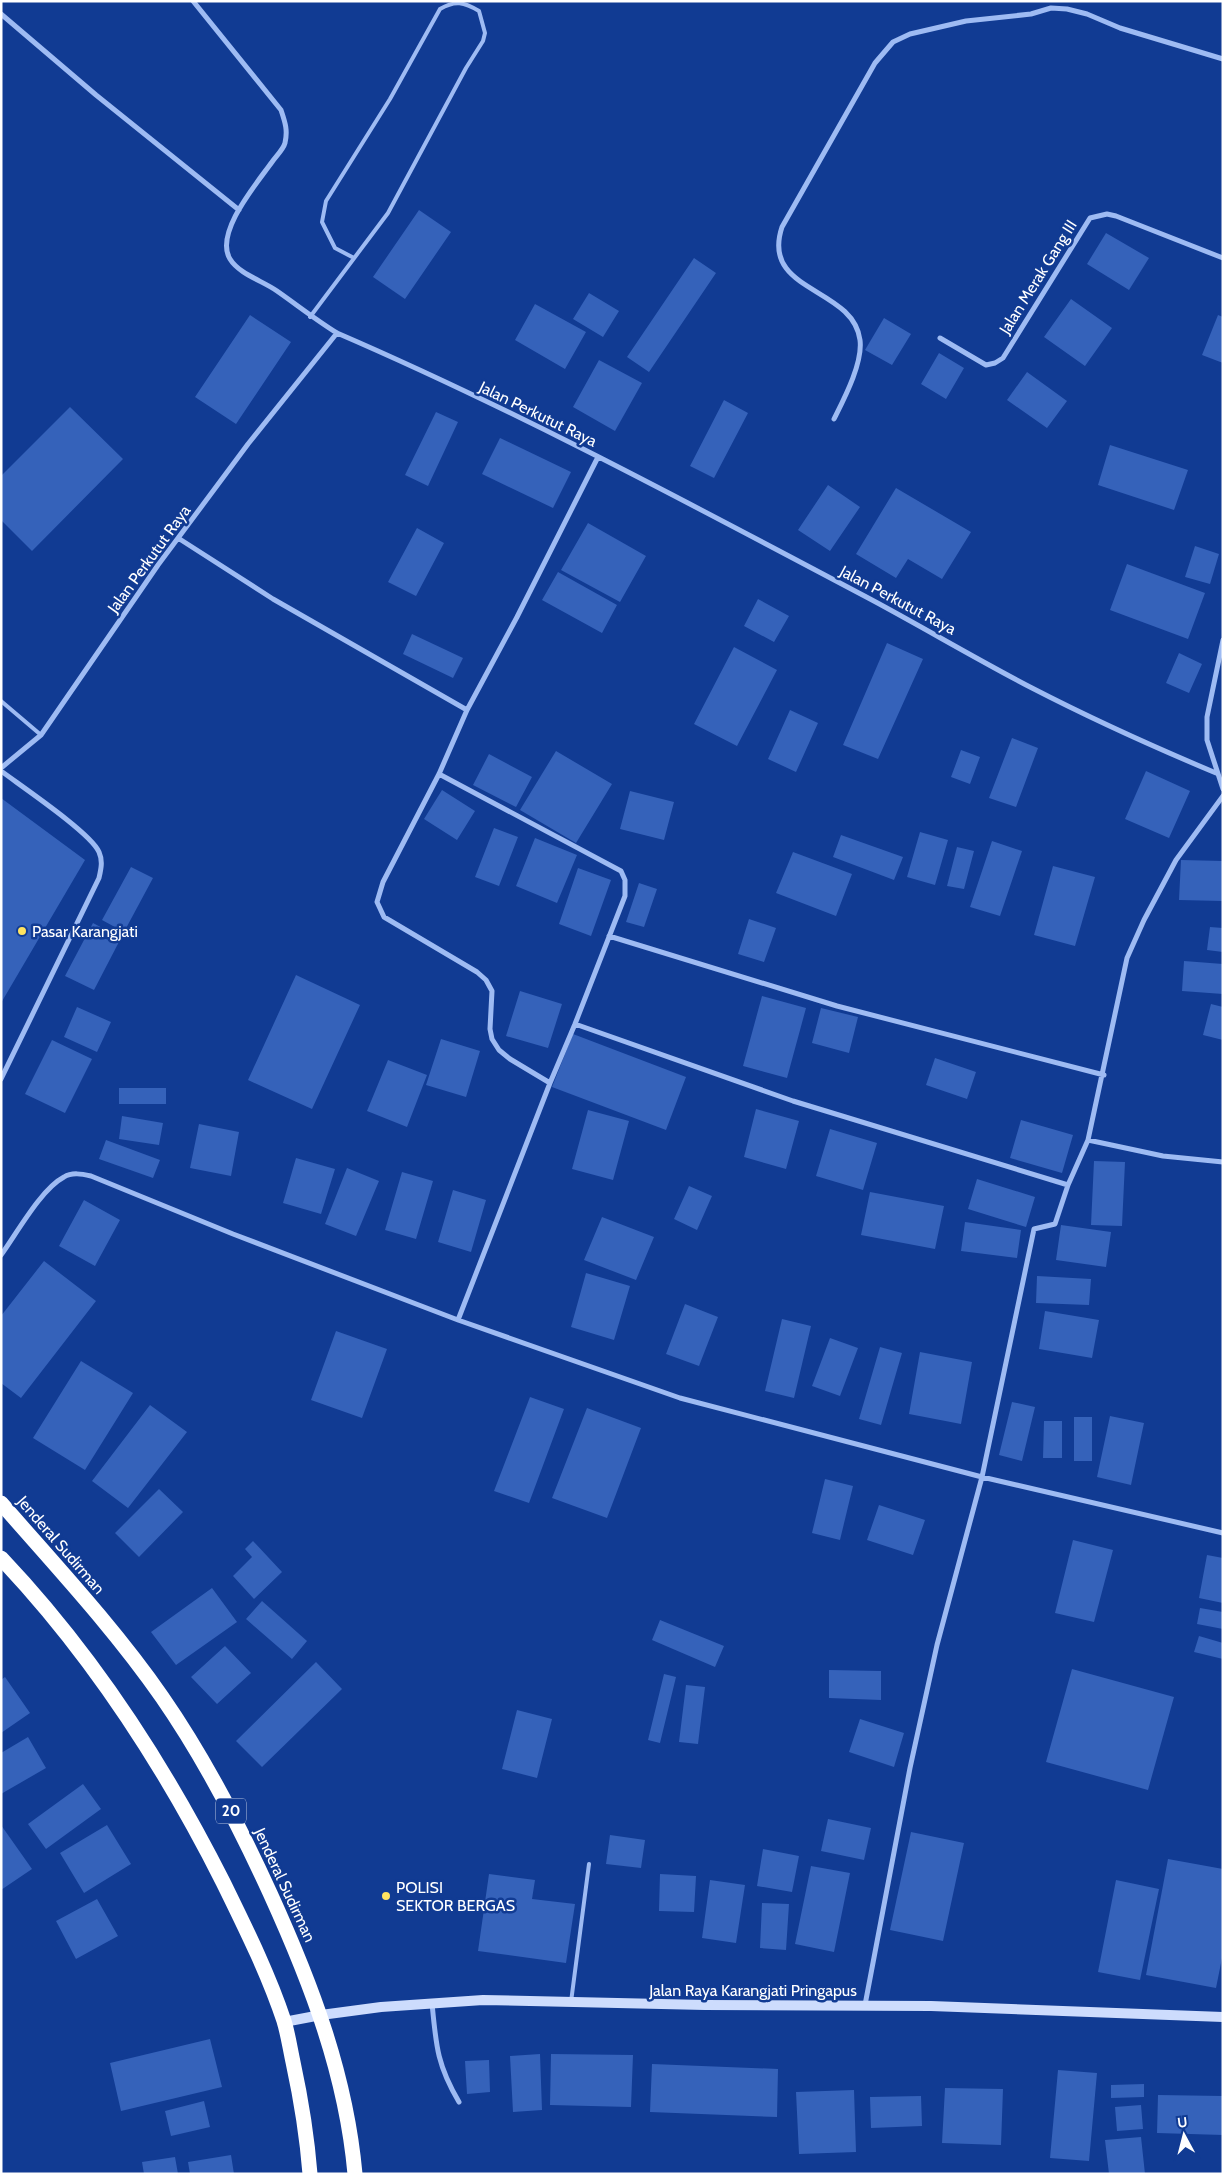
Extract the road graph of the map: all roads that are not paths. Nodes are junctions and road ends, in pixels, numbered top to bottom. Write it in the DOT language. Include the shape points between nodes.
graph roads {
  1 [pos="193,1"];
  2 [pos="1,14"];
  3 [pos="1223,59"];
  4 [pos="239,210"];
  5 [pos="354,258"];
  6 [pos="1223,258"];
  7 [pos="310,317"];
  8 [pos="337,333"];
  9 [pos="940,338"];
  10 [pos="834,419"];
  11 [pos="598,457"];
  12 [pos="178,538"];
  13 [pos="1223,640"];
  14 [pos="1,701"];
  15 [pos="467,710"];
  16 [pos="42,734"];
  17 [pos="1,769"];
  18 [pos="1216,773"];
  19 [pos="439,774"];
  20 [pos="1223,789"];
  21 [pos="1223,796"];
  22 [pos="609,936"];
  23 [pos="575,1024"];
  24 [pos="1104,1075"];
  25 [pos="1,1079"];
  26 [pos="550,1083"];
  27 [pos="1088,1140"];
  28 [pos="1223,1162"];
  29 [pos="1068,1185"];
  30 [pos="1,1255"];
  31 [pos="458,1320"];
  32 [pos="982,1477"];
  33 [pos="1,1503"];
  34 [pos="1223,1532"];
  35 [pos="1,1558"];
  36 [pos="590,1864"];
  37 [pos="432,2002"];
  38 [pos="571,2002"];
  39 [pos="865,2005"];
  40 [pos="321,2015"];
  41 [pos="1223,2017"];
  42 [pos="284,2022"];
  43 [pos="459,2102"];
  44 [pos="310,2174"];
  45 [pos="355,2174"];
  1 -- 4 [label="street" via="280,110 287,127 284,145"];
  2 -- 4 [label="street"];
  3 -- 10 [label="street" via="1120,28 1087,14 1051,8 1031,14 966,21 910,34 893,42 875,63 778,238 780,255 788,272 852,317 860,340 857,366"];
  4 -- 7 [label="street" via="227,236 230,260"];
  5 -- 5 [label="lane" via="335,248 322,222 326,201 390,99 440,9 455,2 465,2 479,11 484,40 388,213"];
  5 -- 7 [label="lane"];
  6 -- 9 [label="street, Jalan Merak Gang III" via="1116,216 1098,215 1090,218 1003,358 986,365"];
  7 -- 8 [label="street"];
  8 -- 11 [label="street, Jalan Perkutut Raya"];
  8 -- 12 [label="street, Jalan Perkutut Raya"];
  11 -- 15 [label="street"];
  11 -- 18 [label="street, Jalan Perkutut Raya" via="1032,688"];
  12 -- 15 [label="street" via="273,599"];
  12 -- 16 [label="street, Jalan Perkutut Raya"];
  13 -- 18 [label="street" via="1207,717 1207,740"];
  14 -- 16 [label="lane"];
  15 -- 19 [label="street"];
  16 -- 17 [label="street, Jalan Perkutut Raya"];
  17 -- 25 [label="street" via="88,837 100,853 102,864 99,878"];
  18 -- 20 [label="street"];
  19 -- 22 [label="street" via="620,871 625,880 625,896"];
  19 -- 26 [label="street" via="383,882 378,908 384,917 486,980 492,991 492,1039 498,1050"];
  21 -- 24 [label="street" via="1176,860 1127,958"];
  22 -- 23 [label="street"];
  22 -- 24 [label="street" via="837,1006"];
  23 -- 26 [label="street"];
  23 -- 29 [label="street" via="793,1101"];
  24 -- 27 [label="street"];
  26 -- 31 [label="street"];
  27 -- 28 [label="street" via="1163,1156"];
  27 -- 29 [label="street"];
  29 -- 32 [label="street" via="1055,1224 1034,1229"];
  30 -- 31 [label="street" via="48,1188 65,1176 77,1174 90,1176"];
  31 -- 32 [label="street" via="680,1398"];
  32 -- 34 [label="street"];
  32 -- 39 [label="street" via="937,1645 891,1862"];
  33 -- 40 [label="highway, Jenderal Sudirman / 20" via="131,1656 194,1745 257,1864"];
  35 -- 42 [label="highway, 20" via="113,1694 141,1737 185,1810 246,1929"];
  36 -- 38 [label="lane"];
  37 -- 38 [label="street, Jalan Raya Karangjati Pringapus"];
  37 -- 40 [label="street, Jalan Raya Karangjati Pringapus"];
  37 -- 43 [label="street" via="439,2060"];
  38 -- 39 [label="street, Jalan Raya Karangjati Pringapus"];
  39 -- 41 [label="street, Jalan Raya Karangjati Pringapus"];
  40 -- 42 [label="street, Jalan Raya Karangjati Pringapus"];
  40 -- 45 [label="highway, Jenderal Sudirman / 20" via="336,2065"];
  42 -- 44 [label="highway, 20" via="308,2140"];
}
